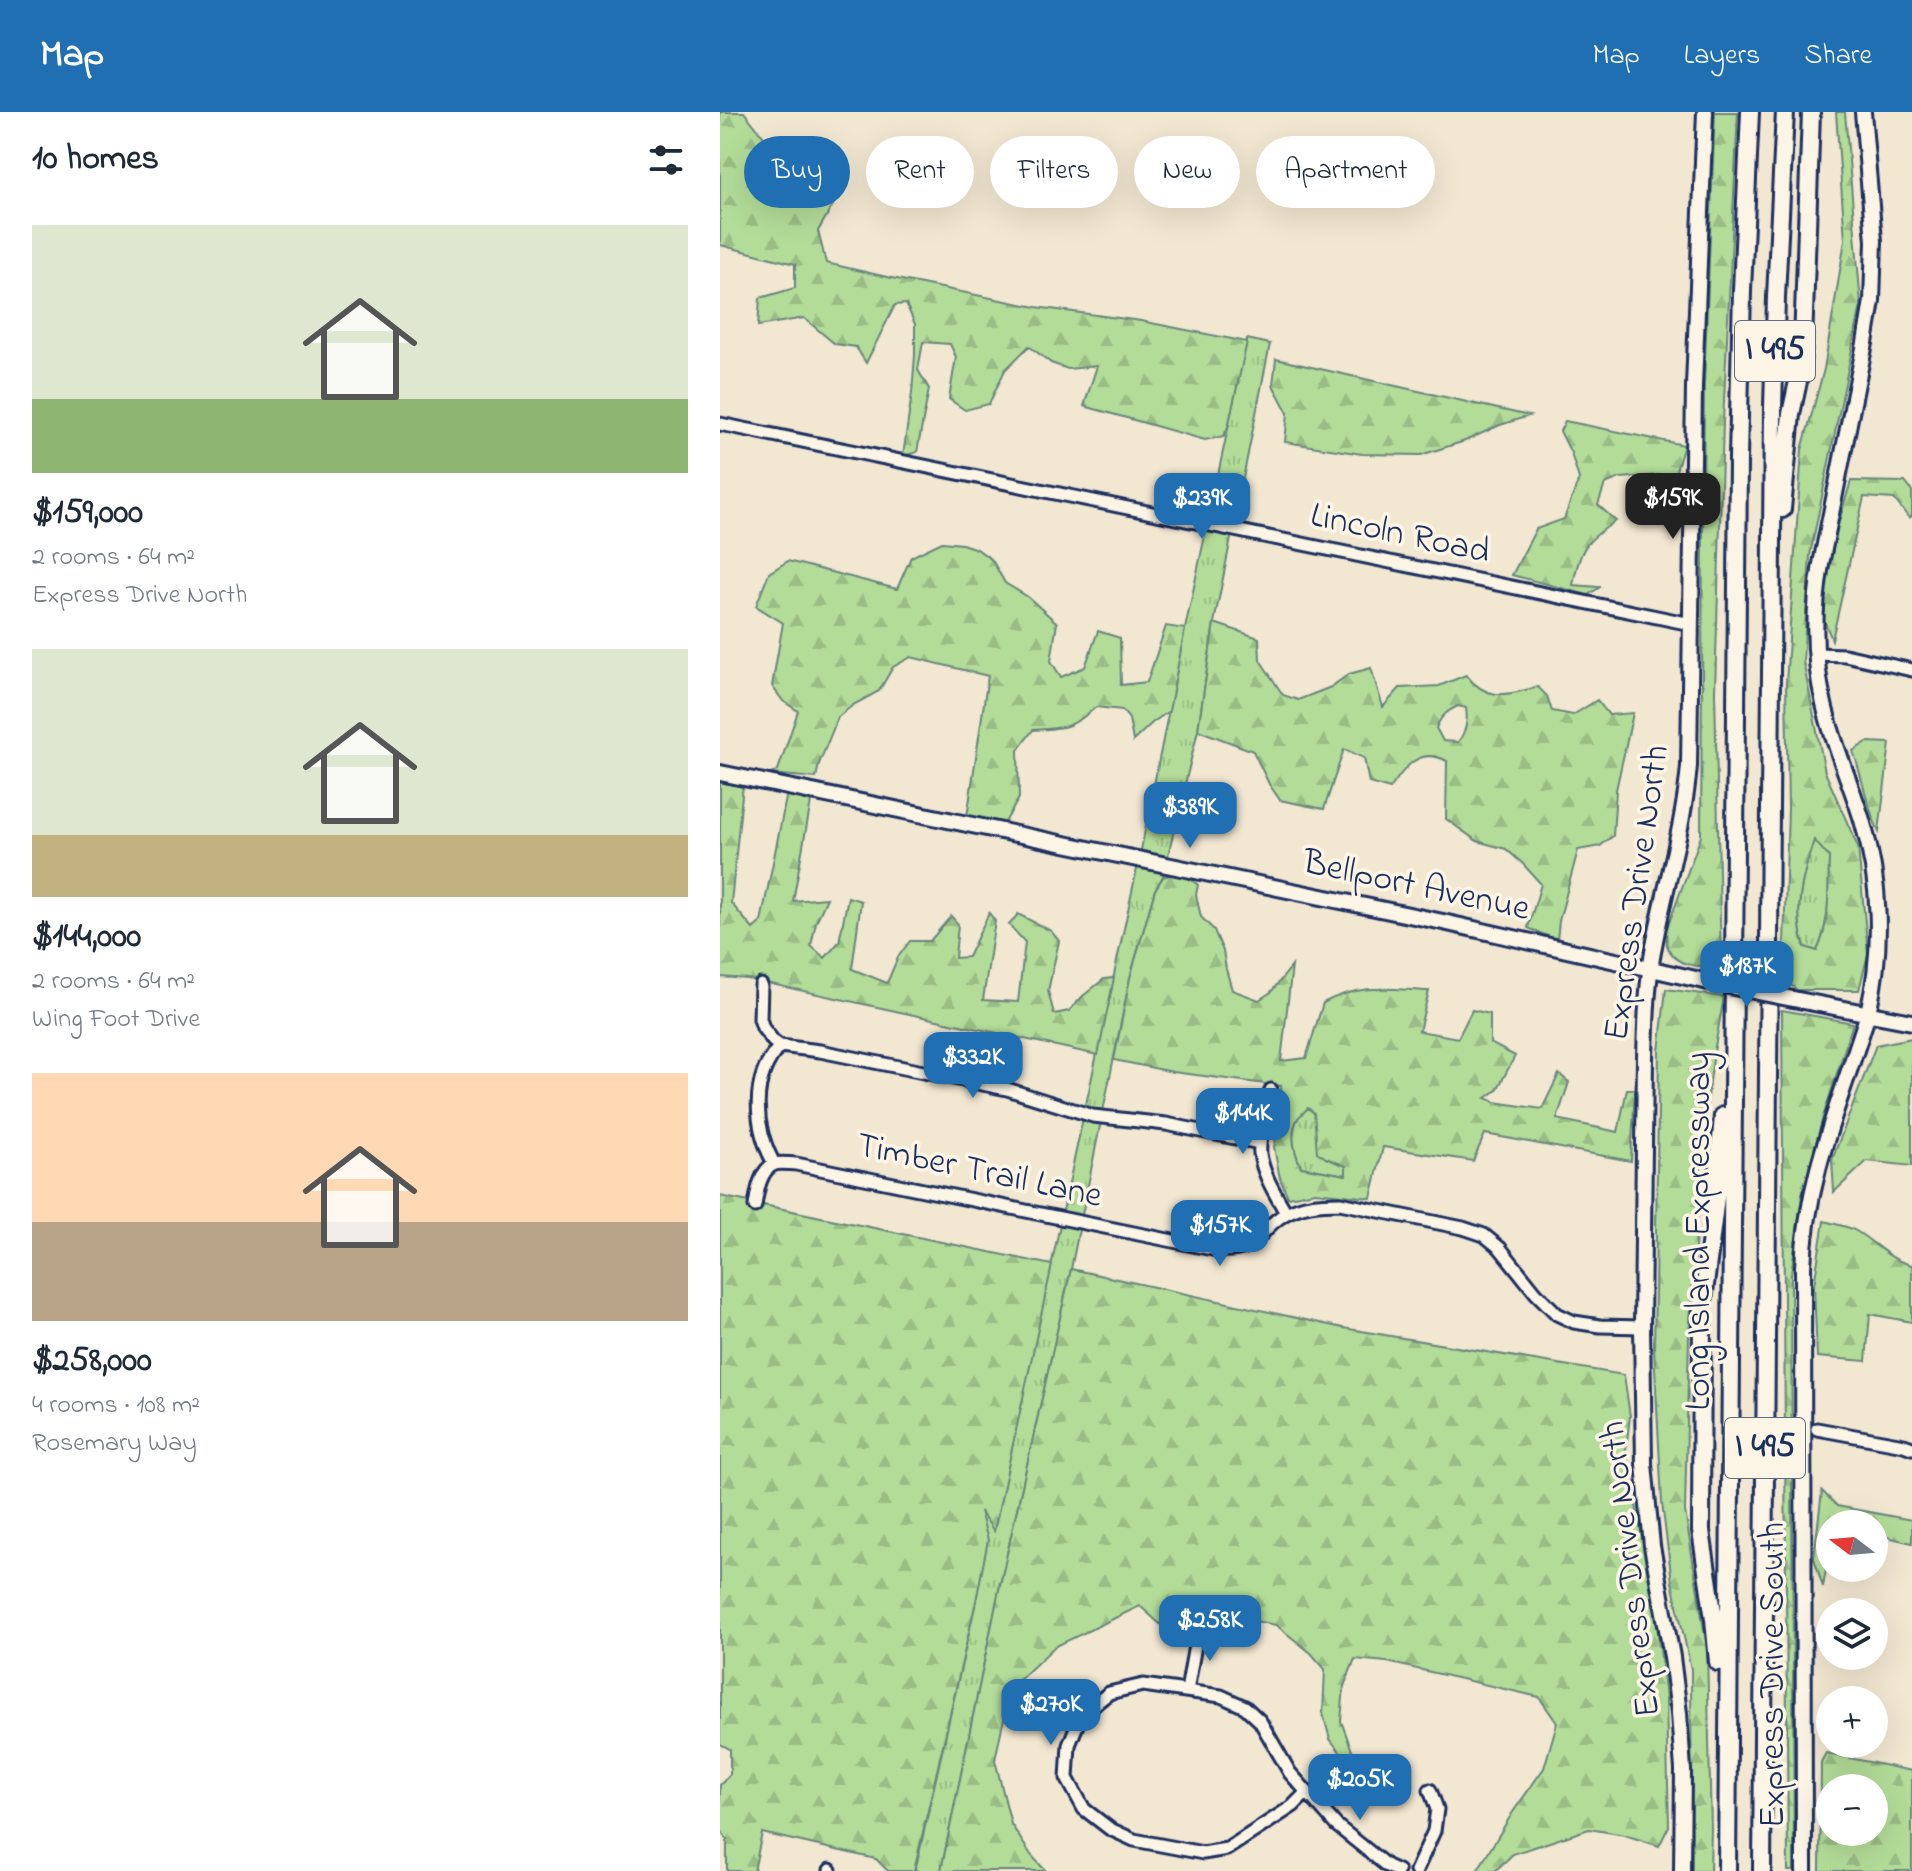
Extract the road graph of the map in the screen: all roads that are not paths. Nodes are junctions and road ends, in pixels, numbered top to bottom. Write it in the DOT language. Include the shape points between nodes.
graph roads {
  1 [pos="1705,112"];
  2 [pos="1750,112"];
  3 [pos="1785,112"];
  4 [pos="1811,112"];
  5 [pos="1863,112"];
  6 [pos="720,424"];
  7 [pos="1771,589"];
  8 [pos="1691,624"];
  9 [pos="1816,654"];
  10 [pos="1912,670"];
  11 [pos="720,773"];
  12 [pos="1651,969"];
  13 [pos="761,985"];
  14 [pos="1868,1013"];
  15 [pos="1912,1022"];
  16 [pos="780,1046"];
  17 [pos="1733,1074"];
  18 [pos="1271,1090"];
  19 [pos="1260,1143"];
  20 [pos="774,1164"];
  21 [pos="755,1206"];
  22 [pos="1286,1213"];
  23 [pos="1642,1327"];
  24 [pos="1817,1429"];
  25 [pos="1912,1448"];
  26 [pos="1198,1628"];
  27 [pos="1187,1691"];
  28 [pos="1728,1735"];
  29 [pos="1763,1750"];
  30 [pos="1430,1790"];
  31 [pos="1307,1792"];
  32 [pos="1398,1871"];
  33 [pos="1416,1871"];
  34 [pos="1682,1871"];
  35 [pos="1727,1871"];
  36 [pos="1762,1871"];
  37 [pos="1771,1871"];
  38 [pos="1804,1871"];
  1 -- 8 [label="main road, Express Drive North"];
  2 -- 17 [label="highway, Long Island Expressway / I 495" via="1738,430"];
  3 -- 7 [label="highway, Long Island Expressway / I 495"];
  4 -- 7 [label="highway" via="1803,344"];
  5 -- 9 [label="main road, Express Drive South" via="1874,241 1872,301 1821,564"];
  6 -- 8 [label="street, Lincoln Road"];
  7 -- 29 [label="highway, Long Island Expressway / I 495"];
  8 -- 12 [label="main road, Express Drive North" via="1688,785"];
  9 -- 10 [label="street"];
  9 -- 14 [label="main road, Express Drive South" via="1827,719 1873,869 1878,939"];
  11 -- 12 [label="main road, Bellport Avenue"];
  12 -- 14 [label="main road, Bellport Avenue, bridge"];
  12 -- 23 [label="main road, Express Drive North"];
  13 -- 16 [label="street" via="760,1019"];
  14 -- 15 [label="main road, Bellport Avenue"];
  14 -- 38 [label="main road, Express Drive South" via="1817,1171 1805,1232"];
  16 -- 19 [label="street" via="1007,1089 1093,1116"];
  16 -- 20 [label="street" via="767,1062 759,1103 762,1138"];
  17 -- 28 [label="highway, Long Island Expressway / I 495"];
  17 -- 28 [label="highway" via="1724,1106 1703,1290 1701,1371 1701,1531 1720,1706"];
  18 -- 19 [label="street"];
  19 -- 22 [label="street" via="1267,1178"];
  20 -- 21 [label="street" via="760,1182"];
  20 -- 22 [label="street, Timber Trail Lane" via="817,1167 1217,1250 1246,1248"];
  22 -- 23 [label="street, Timber Trail Lane" via="1340,1203 1463,1228 1500,1248 1557,1314 1600,1326"];
  23 -- 34 [label="main road, Express Drive North" via="1647,1505 1682,1741"];
  24 -- 25 [label="street"];
  26 -- 27 [label="street"];
  27 -- 31 [label="street" via="1221,1696 1245,1707"];
  27 -- 31 [label="street" via="1143,1685 1109,1693 1081,1715 1069,1745 1067,1778 1084,1809 1134,1840 1203,1853 1227,1849"];
  28 -- 35 [label="highway, Long Island Expressway / I 495"];
  29 -- 36 [label="highway, Long Island Expressway / I 495"];
  29 -- 37 [label="highway"];
  30 -- 33 [label="street" via="1437,1809 1434,1831"];
  31 -- 32 [label="street" via="1336,1825"];
}
